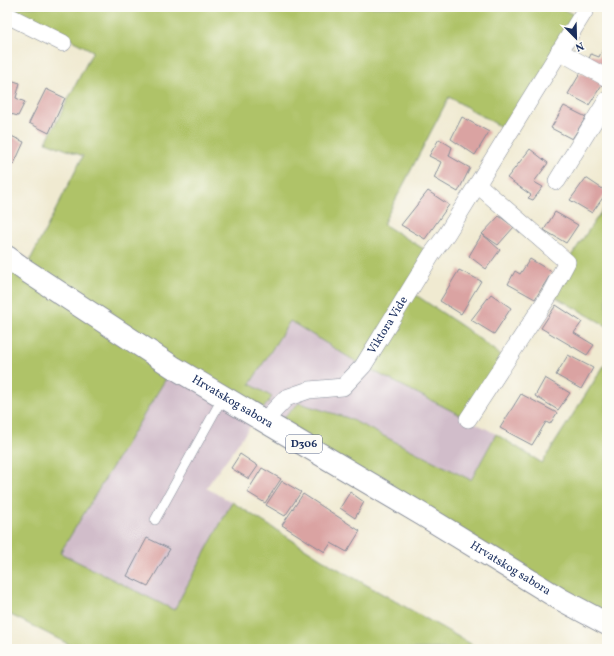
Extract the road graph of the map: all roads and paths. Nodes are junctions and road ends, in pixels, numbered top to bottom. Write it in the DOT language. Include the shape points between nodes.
graph roads {
  1 [pos="586,7"];
  2 [pos="7,15"];
  3 [pos="63,43"];
  4 [pos="560,51"];
  5 [pos="607,78"];
  6 [pos="607,100"];
  7 [pos="558,181"];
  8 [pos="478,185"];
  9 [pos="7,257"];
  10 [pos="223,397"];
  11 [pos="468,419"];
  12 [pos="264,421"];
  13 [pos="154,520"];
  14 [pos="607,624"];
  1 -- 4 [label="street, Viktora Vide"];
  2 -- 3 [label="street"];
  4 -- 5 [label="street"];
  4 -- 8 [label="street, Viktora Vide"];
  6 -- 7 [label="street"];
  8 -- 11 [label="street" via="567,262 550,294"];
  8 -- 12 [label="street, Viktora Vide" via="363,366 343,387 310,390 286,398"];
  9 -- 10 [label="main road, Hrvatskog sabora / D306" via="173,367"];
  10 -- 12 [label="main road, Hrvatskog sabora / D306"];
  10 -- 13 [label="lane"];
  12 -- 14 [label="main road, Hrvatskog sabora / D306" via="560,599"];
}
